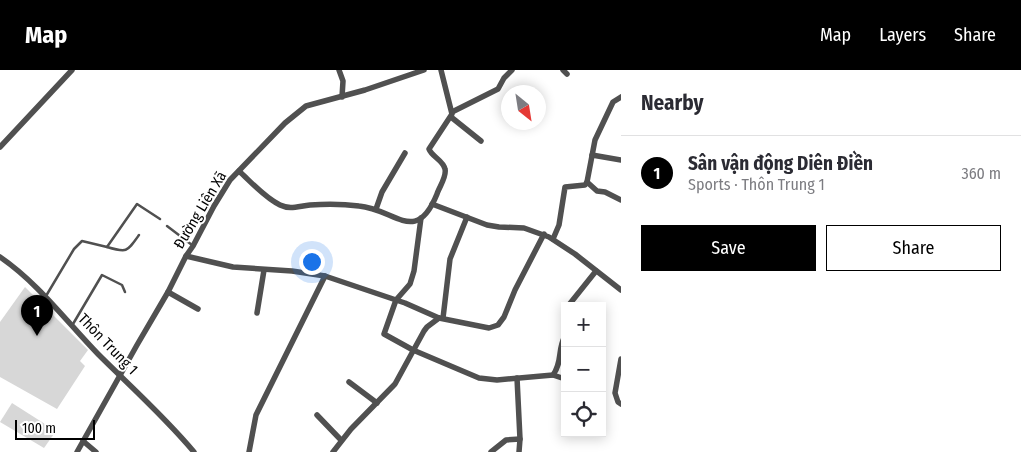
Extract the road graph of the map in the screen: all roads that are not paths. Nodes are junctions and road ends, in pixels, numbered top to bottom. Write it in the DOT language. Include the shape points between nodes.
graph roads {
  1 [pos="72,70"];
  2 [pos="339,70"];
  3 [pos="441,70"];
  4 [pos="512,70"];
  5 [pos="421,71"];
  6 [pos="342,97"];
  7 [pos="621,97"];
  8 [pos="452,115"];
  9 [pos="481,141"];
  10 [pos="0,146"];
  11 [pos="405,153"];
  12 [pos="592,155"];
  13 [pos="621,160"];
  14 [pos="239,171"];
  15 [pos="587,182"];
  16 [pos="621,200"];
  17 [pos="432,204"];
  18 [pos="376,209"];
  19 [pos="467,217"];
  20 [pos="421,218"];
  21 [pos="160,219"];
  22 [pos="167,226"];
  23 [pos="544,234"];
  24 [pos="140,235"];
  25 [pos="553,239"];
  26 [pos="193,246"];
  27 [pos="107,247"];
  28 [pos="186,256"];
  29 [pos="0,257"];
  30 [pos="264,270"];
  31 [pos="596,271"];
  32 [pos="325,276"];
  33 [pos="621,289"];
  34 [pos="125,292"];
  35 [pos="168,292"];
  36 [pos="45,298"];
  37 [pos="396,300"];
  38 [pos="571,302"];
  39 [pos="198,309"];
  40 [pos="257,313"];
  41 [pos="441,318"];
  42 [pos="72,325"];
  43 [pos="561,343"];
  44 [pos="413,350"];
  45 [pos="621,359"];
  46 [pos="620,370"];
  47 [pos="120,375"];
  48 [pos="553,375"];
  49 [pos="517,378"];
  50 [pos="561,378"];
  51 [pos="349,382"];
  52 [pos="377,403"];
  53 [pos="621,404"];
  54 [pos="317,414"];
  55 [pos="520,439"];
  56 [pos="342,440"];
  57 [pos="83,442"];
  58 [pos="77,452"];
  59 [pos="96,452"];
  60 [pos="194,452"];
  61 [pos="249,452"];
  62 [pos="333,452"];
  63 [pos="491,452"];
  64 [pos="519,452"];
  1 -- 10 [label="street"];
  2 -- 6 [label="street" via="343,81"];
  3 -- 8 [label="street"];
  4 -- 8 [label="street" via="498,89"];
  5 -- 6 [label="street, Đường Liên Xã"];
  6 -- 14 [label="street, Đường Liên Xã" via="312,104 298,112"];
  7 -- 12 [label="street" via="613,102 595,140"];
  8 -- 9 [label="street"];
  8 -- 17 [label="street" via="429,148 446,172"];
  11 -- 18 [label="street"];
  12 -- 13 [label="street"];
  12 -- 15 [label="street"];
  14 -- 18 [label="street" via="282,206 356,205"];
  14 -- 26 [label="street, Đường Liên Xã" via="220,194"];
  15 -- 16 [label="street" via="597,191"];
  15 -- 25 [label="street" via="565,187 559,225"];
  17 -- 19 [label="street"];
  17 -- 20 [label="street"];
  18 -- 20 [label="street" via="409,222"];
  19 -- 23 [label="street" via="494,226 524,228"];
  19 -- 41 [label="street" via="450,259"];
  20 -- 37 [label="street" via="414,271 410,284"];
  21 -- 27 [label="lane" via="137,204"];
  22 -- 26 [label="lane"];
  23 -- 25 [label="street"];
  23 -- 41 [label="street" via="498,325 489,328"];
  24 -- 27 [label="lane" via="124,251"];
  25 -- 31 [label="street"];
  26 -- 28 [label="street, Đường Liên Xã"];
  27 -- 36 [label="lane" via="82,241"];
  28 -- 30 [label="street" via="223,266"];
  28 -- 35 [label="street, Đường Liên Xã"];
  29 -- 36 [label="street, Thôn Trung 1"];
  30 -- 32 [label="street"];
  30 -- 40 [label="street"];
  31 -- 33 [label="street"];
  31 -- 38 [label="street"];
  32 -- 37 [label="street"];
  32 -- 61 [label="street" via="256,416"];
  34 -- 42 [label="lane" via="122,285 102,275"];
  35 -- 39 [label="street"];
  35 -- 47 [label="street, Đường Liên Xã"];
  36 -- 42 [label="street, Thôn Trung 1"];
  37 -- 41 [label="street"];
  37 -- 44 [label="street" via="384,334"];
  41 -- 44 [label="street" via="427,326"];
  42 -- 47 [label="street, Thôn Trung 1"];
  43 -- 48 [label="street"];
  44 -- 49 [label="street" via="484,379"];
  44 -- 52 [label="street" via="399,378"];
  45 -- 46 [label="street"];
  46 -- 53 [label="street" via="615,392"];
  47 -- 57 [label="street, Đường Liên Xã"];
  47 -- 60 [label="street, Thôn Trung 1"];
  48 -- 49 [label="street"];
  48 -- 50 [label="street"];
  49 -- 55 [label="street"];
  51 -- 52 [label="street"];
  52 -- 56 [label="street"];
  54 -- 56 [label="street"];
  55 -- 63 [label="street" via="506,440"];
  55 -- 64 [label="street"];
  56 -- 62 [label="street"];
  57 -- 58 [label="street, Đường Liên Xã"];
  57 -- 59 [label="street"];
}
